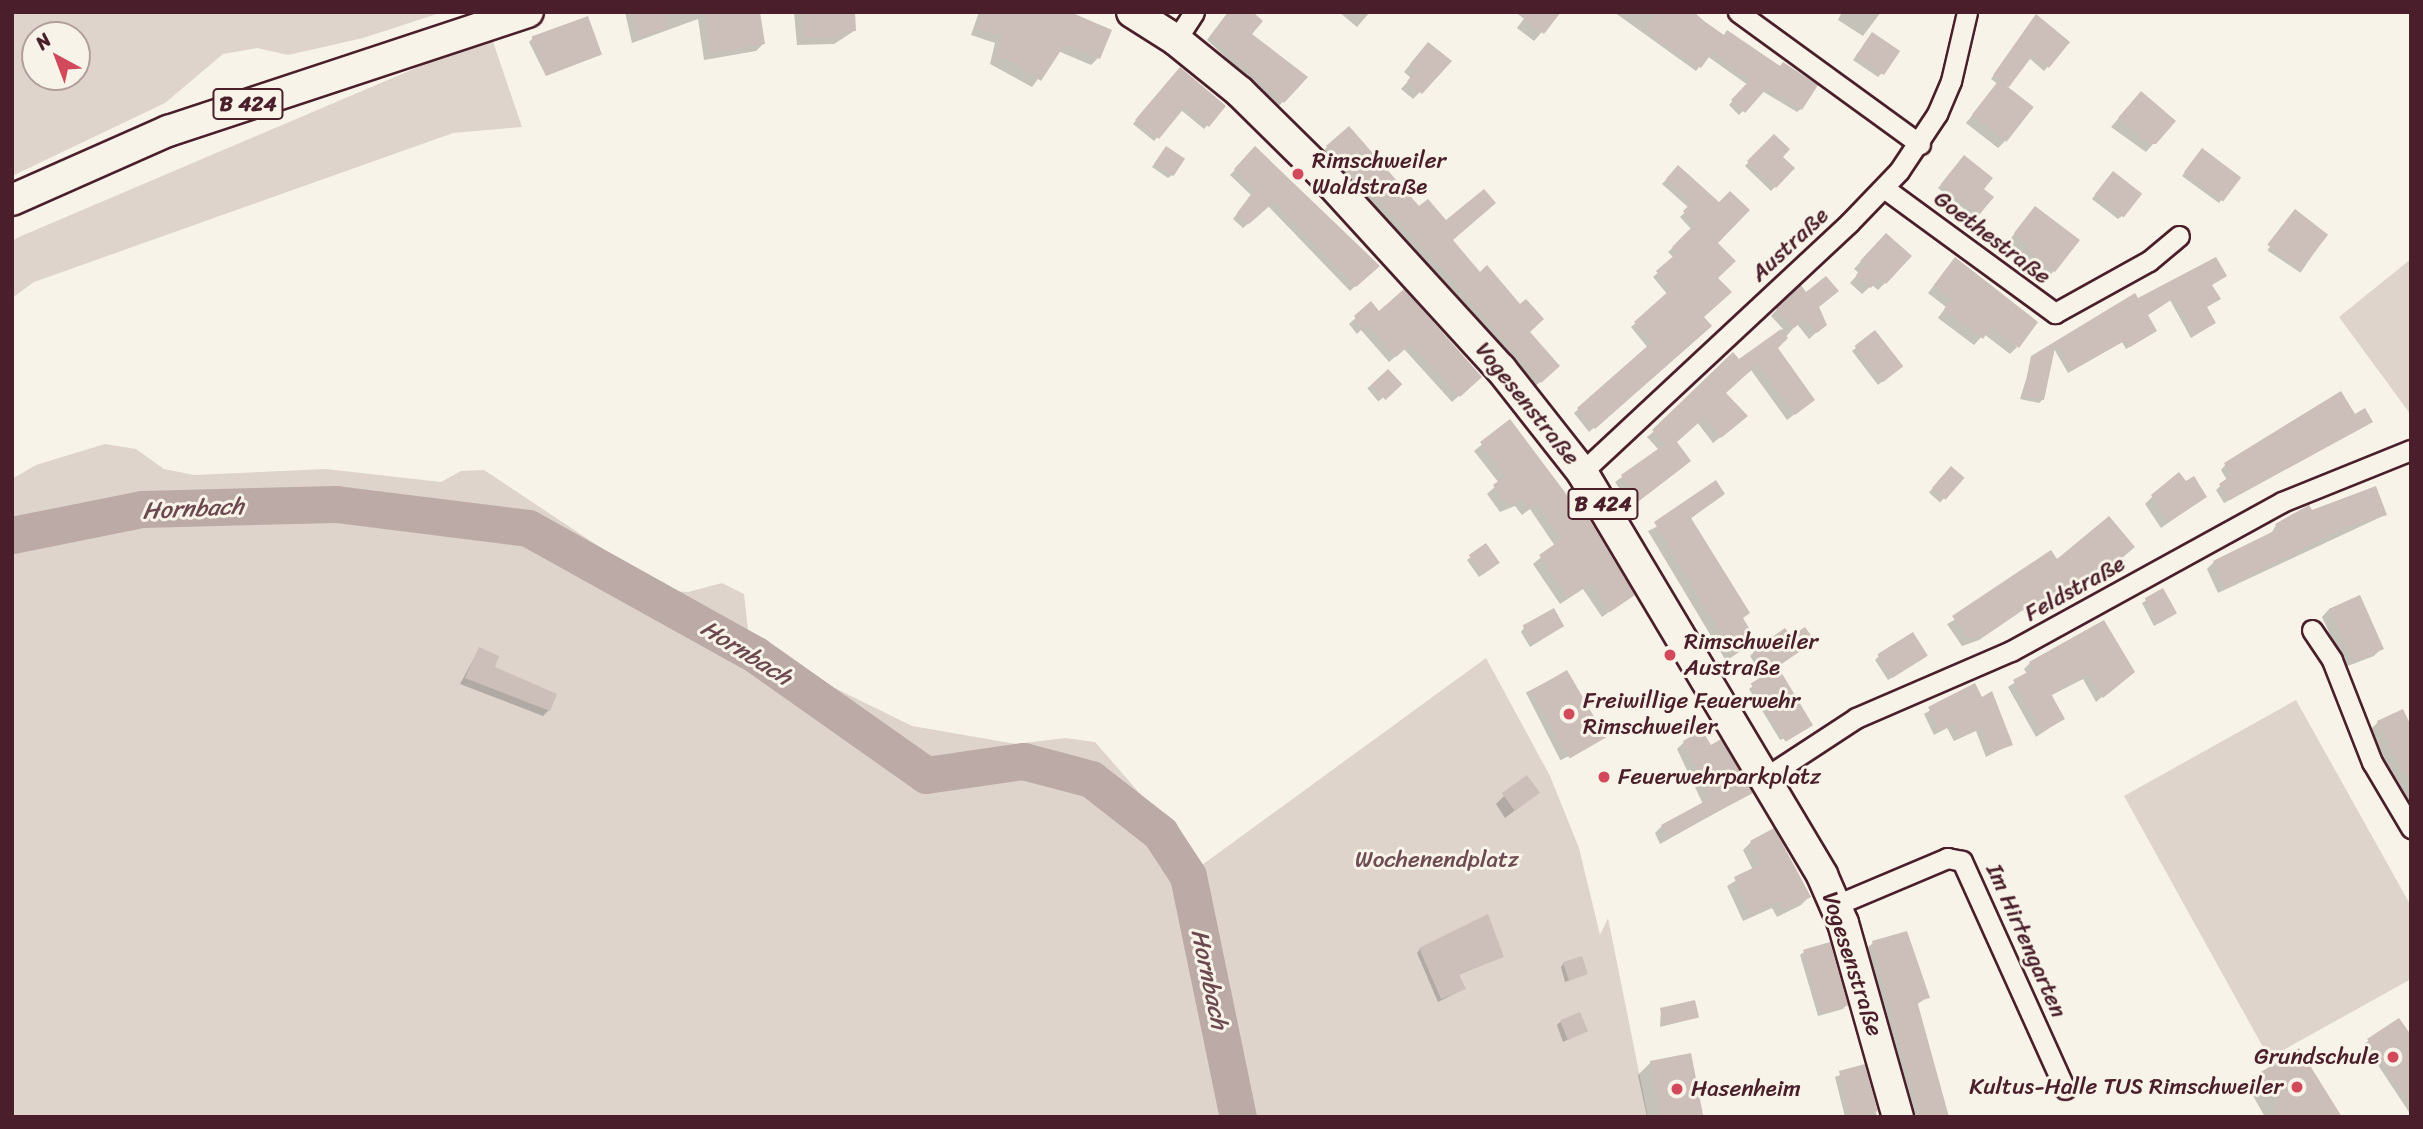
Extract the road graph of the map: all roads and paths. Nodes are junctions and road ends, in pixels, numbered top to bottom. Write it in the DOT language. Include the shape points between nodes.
graph roads {
  1 [pos="528,12"];
  2 [pos="1132,12"];
  3 [pos="1194,12"];
  4 [pos="1738,12"];
  5 [pos="1967,12"];
  6 [pos="1176,40"];
  7 [pos="1920,144"];
  8 [pos="1884,188"];
  9 [pos="12,200"];
  10 [pos="2179,236"];
  11 [pos="2411,450"];
  12 [pos="1582,472"];
  13 [pos="2312,630"];
  14 [pos="1766,777"];
  15 [pos="2411,828"];
  16 [pos="1836,905"];
  17 [pos="2065,1089"];
  18 [pos="1898,1117"];
  1 -- 9 [label="main road, B 424" via="168,131"];
  2 -- 6 [label="main road, Vogesenstraße / B 424"];
  3 -- 6 [label="street"];
  4 -- 7 [label="street"];
  5 -- 7 [label="street, Austraße" via="1951,81"];
  6 -- 12 [label="main road, Vogesenstraße / B 424" via="1240,92 1319,170 1501,369"];
  7 -- 8 [label="street, Austraße"];
  8 -- 10 [label="street, Goethestraße" via="2055,313 2149,261"];
  8 -- 12 [label="street, Austraße"];
  11 -- 14 [label="street, Feldstraße" via="2282,502 2011,651 1857,718"];
  12 -- 14 [label="main road, Vogesenstraße / B 424"];
  13 -- 15 [label="street" via="2332,660 2372,762"];
  14 -- 16 [label="main road, Vogesenstraße / B 424"];
  16 -- 17 [label="street, Im Hirtengarten" via="1947,858 1962,861"];
  16 -- 18 [label="main road, Vogesenstraße / B 424"];
}
